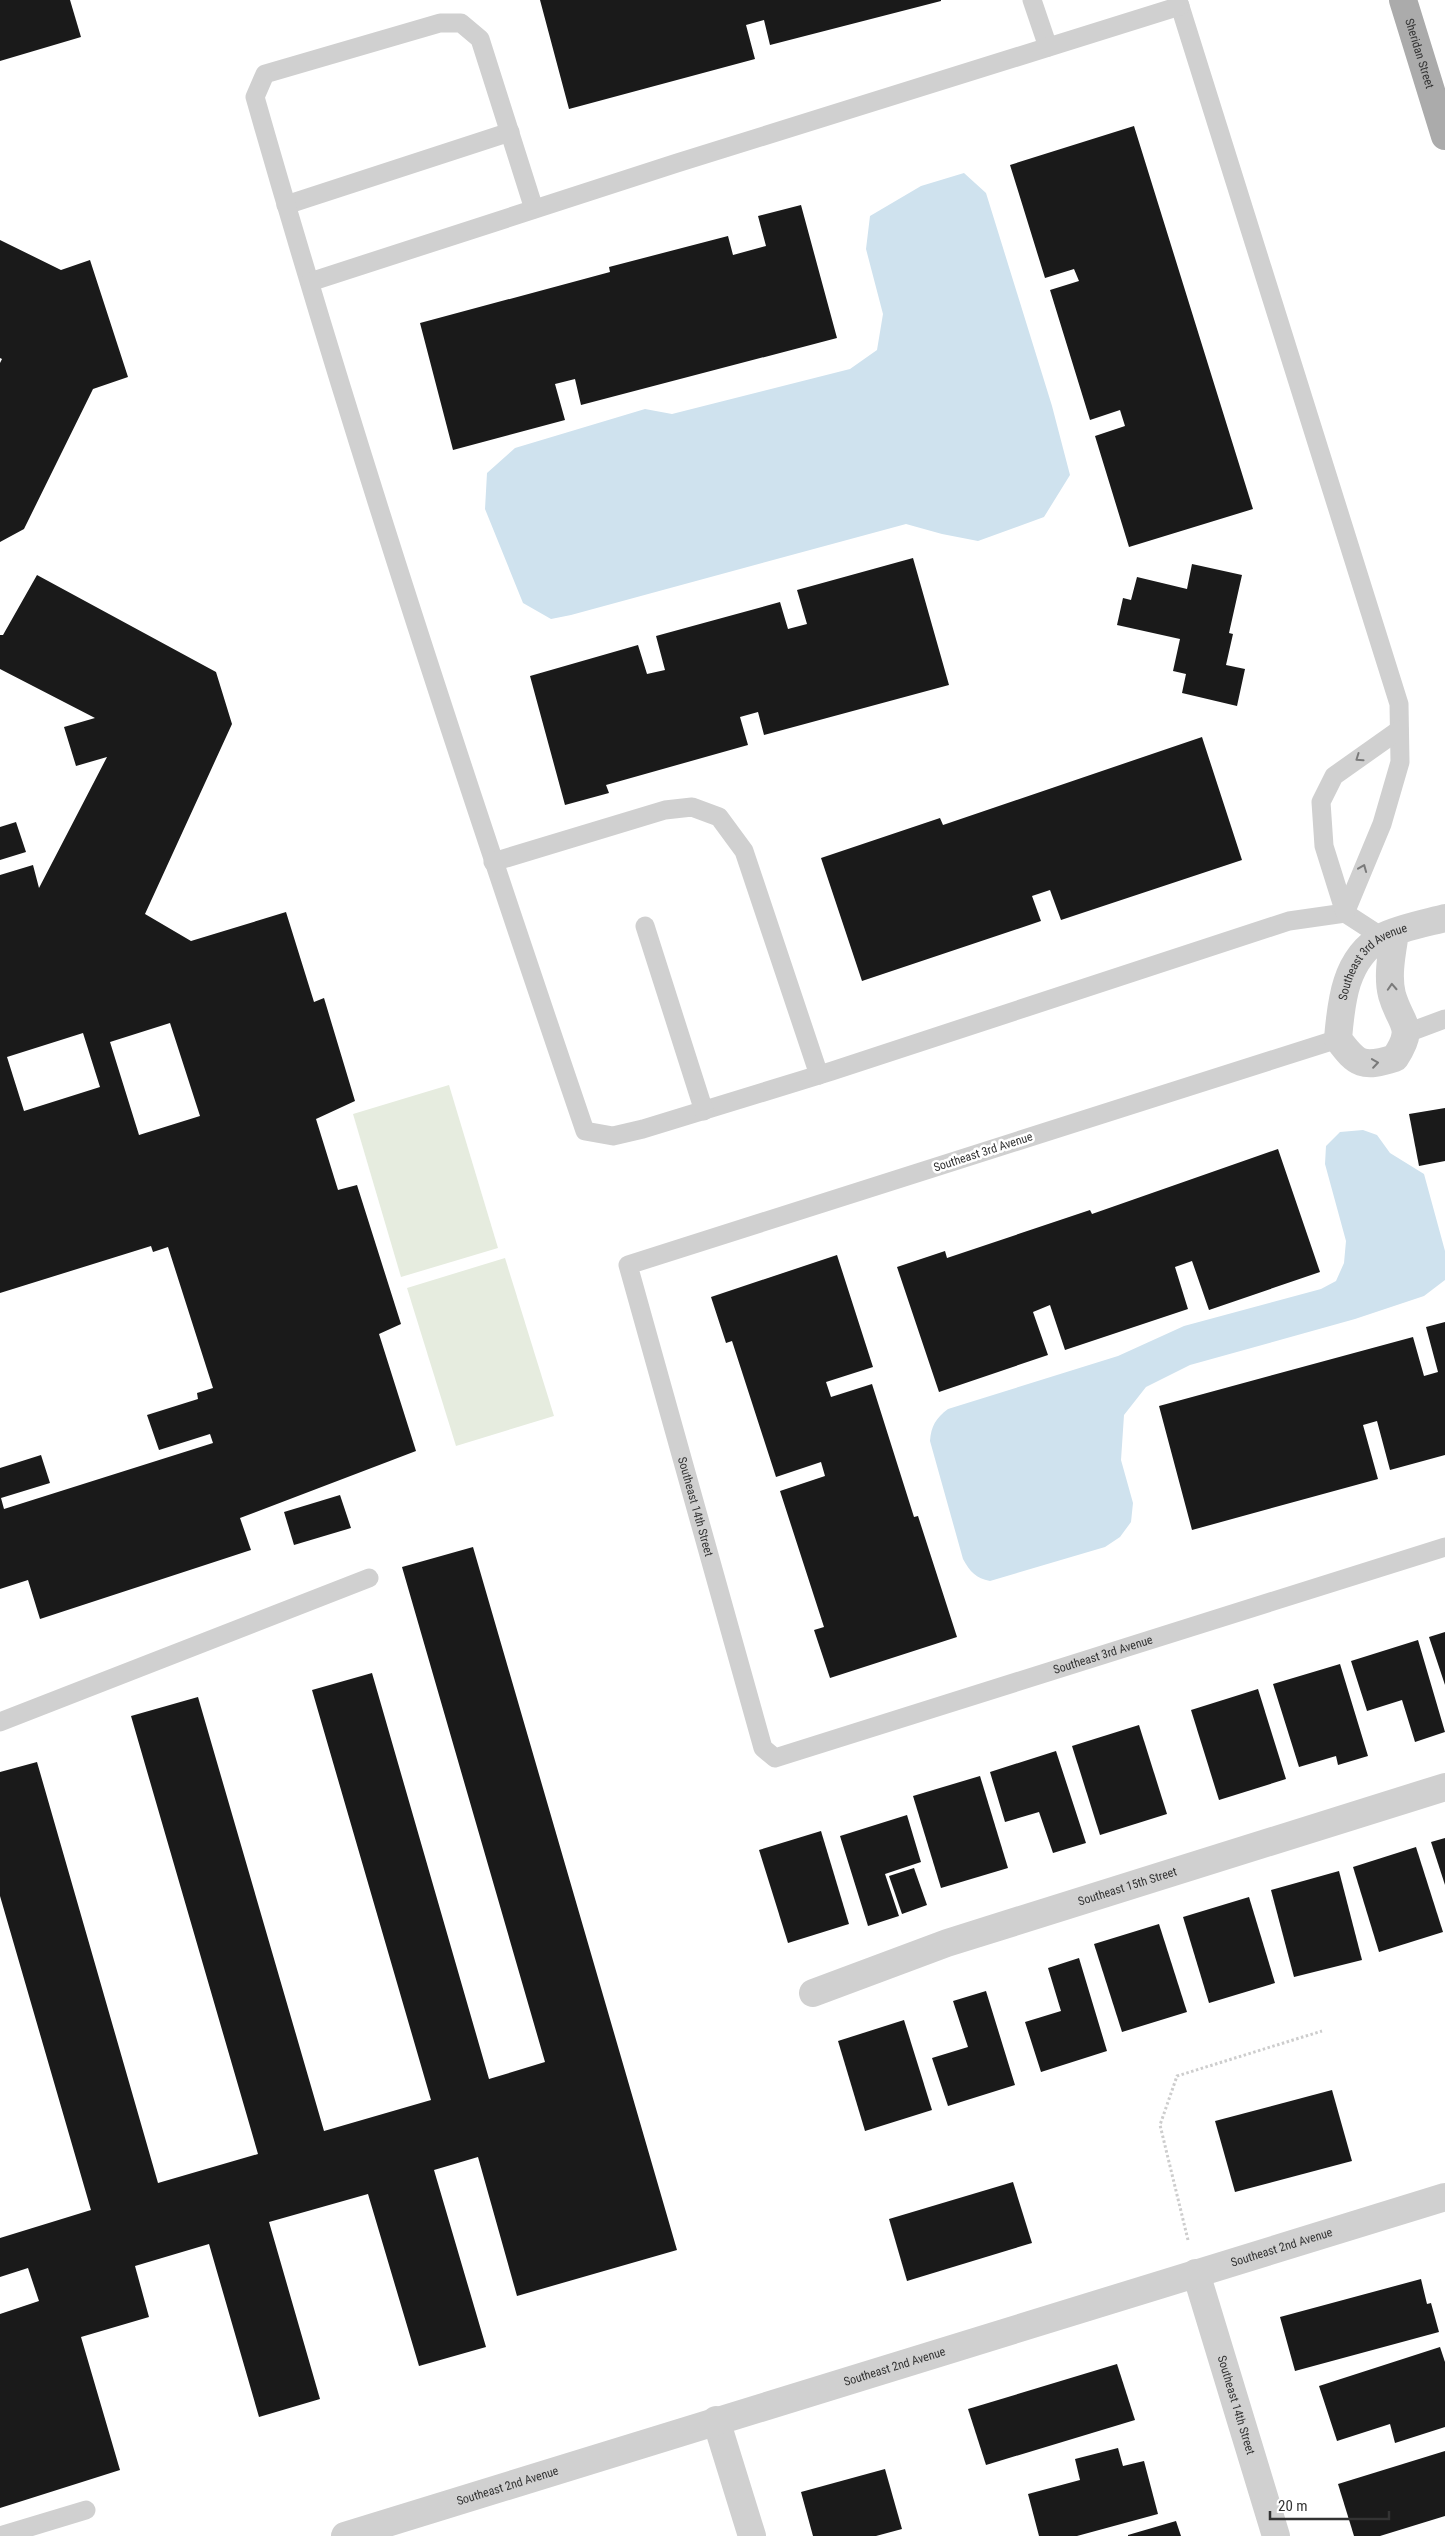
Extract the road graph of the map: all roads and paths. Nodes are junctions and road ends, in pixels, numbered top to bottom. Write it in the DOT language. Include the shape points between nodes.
graph roads {
  1 [pos="1032,0"];
  2 [pos="1403,0"];
  3 [pos="1179,3"];
  4 [pos="1048,47"];
  5 [pos="510,132"];
  6 [pos="1445,136"];
  7 [pos="286,206"];
  8 [pos="534,209"];
  9 [pos="310,282"];
  10 [pos="1399,730"];
  11 [pos="493,862"];
  12 [pos="1345,913"];
  13 [pos="1445,918"];
  14 [pos="645,926"];
  15 [pos="1389,935"];
  16 [pos="1445,1019"];
  17 [pos="1407,1032"];
  18 [pos="1338,1039"];
  19 [pos="819,1075"];
  20 [pos="704,1111"];
  21 [pos="628,1265"];
  22 [pos="1445,1547"];
  23 [pos="369,1578"];
  24 [pos="0,1722"];
  25 [pos="763,1748"];
  26 [pos="1445,1787"];
  27 [pos="813,1993"];
  28 [pos="1322,2031"];
  29 [pos="1445,2197"];
  30 [pos="1196,2273"];
  31 [pos="716,2420"];
  32 [pos="86,2510"];
  33 [pos="0,2536"];
  34 [pos="345,2536"];
  35 [pos="752,2536"];
  36 [pos="1276,2536"];
  1 -- 4 [label="lane"];
  2 -- 6 [label="main road, Sheridan Street"];
  3 -- 4 [label="lane"];
  3 -- 10 [label="lane" via="1399,704"];
  4 -- 8 [label="lane"];
  5 -- 7 [label="lane"];
  5 -- 7 [label="lane" via="480,39 461,23 440,24 265,74 254,97"];
  5 -- 8 [label="lane"];
  7 -- 9 [label="lane"];
  8 -- 9 [label="lane"];
  9 -- 11 [label="lane"];
  12 -- 10 [label="lane, one-way" via="1382,824 1400,762"];
  10 -- 12 [label="lane, one-way" via="1334,776 1321,802 1324,846"];
  11 -- 19 [label="lane" via="665,810 692,807 719,817 744,851"];
  11 -- 20 [label="lane" via="585,1131 613,1136"];
  12 -- 15 [label="lane"];
  12 -- 19 [label="lane" via="1289,921"];
  13 -- 15 [label="street, Southeast 3rd Avenue"];
  14 -- 20 [label="lane"];
  17 -- 15 [label="street, one-way" via="1392,994"];
  15 -- 18 [label="street, Southeast 3rd Avenue" via="1359,957 1351,970 1341,1004"];
  16 -- 17 [label="lane"];
  18 -- 17 [label="street, one-way" via="1356,1060 1375,1064 1395,1058 1405,1043"];
  18 -- 21 [label="lane, Southeast 3rd Avenue"];
  19 -- 20 [label="lane"];
  21 -- 25 [label="lane, Southeast 14th Street"];
  22 -- 25 [label="lane, Southeast 3rd Avenue" via="776,1758"];
  23 -- 24 [label="lane"];
  26 -- 27 [label="street, Southeast 15th Street" via="948,1943"];
  28 -- 30 [label="path" via="1177,2076 1160,2126"];
  29 -- 30 [label="street, Southeast 2nd Avenue"];
  30 -- 31 [label="street, Southeast 2nd Avenue"];
  30 -- 36 [label="street, Southeast 14th Street"];
  31 -- 34 [label="street, Southeast 2nd Avenue"];
  31 -- 35 [label="street"];
  32 -- 33 [label="lane"];
}
